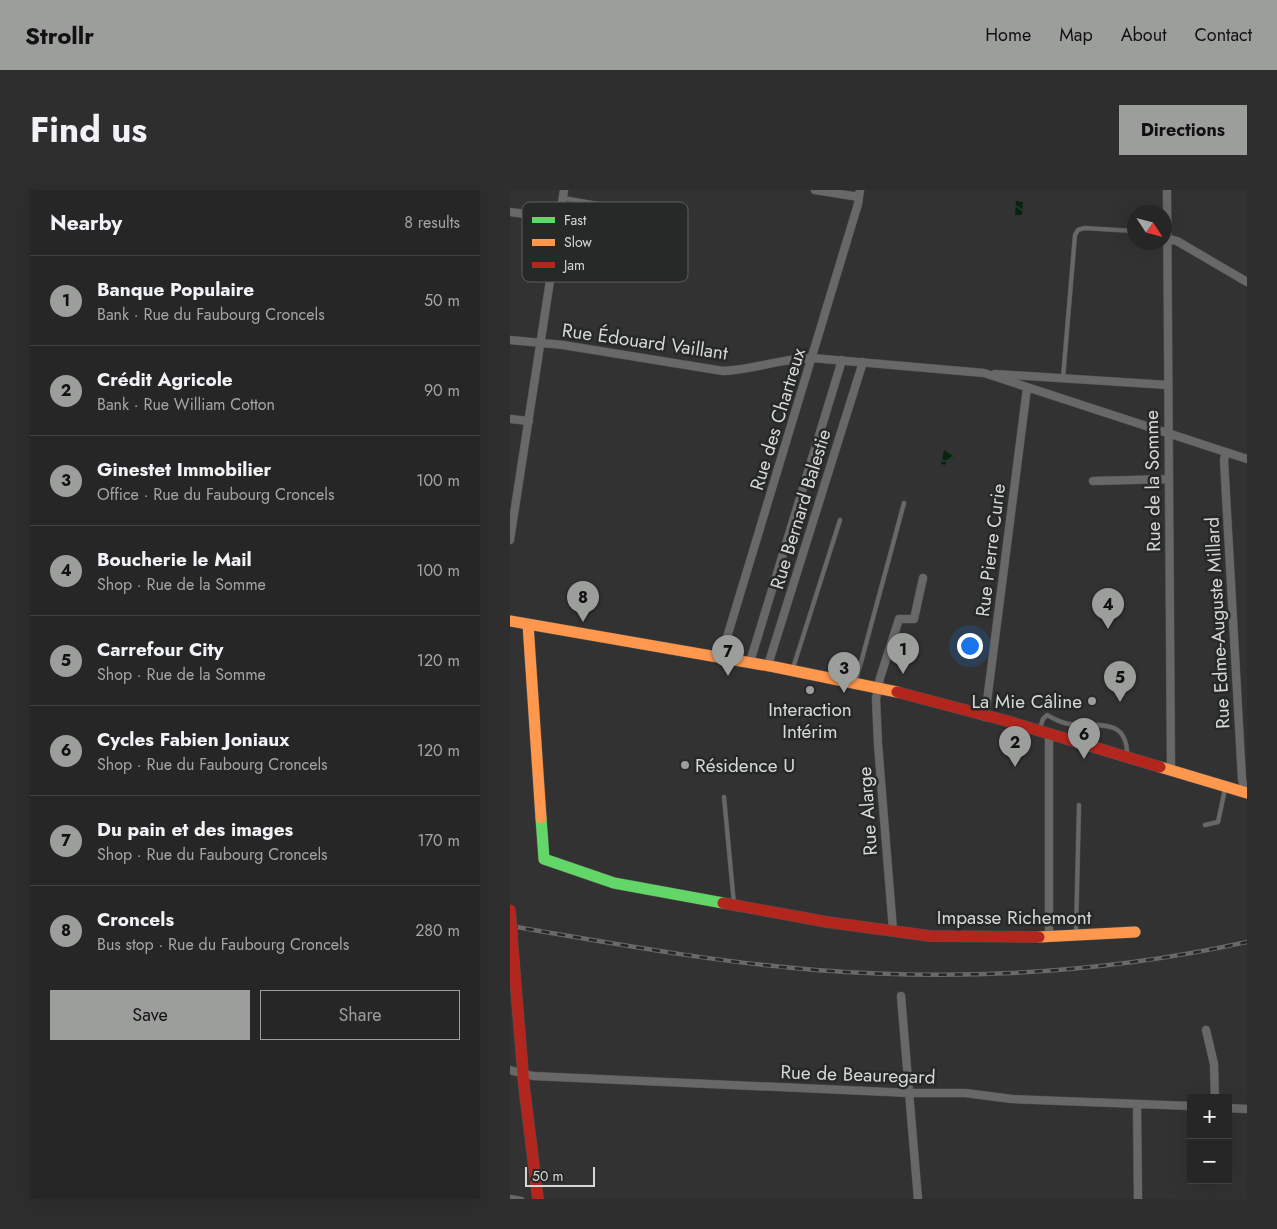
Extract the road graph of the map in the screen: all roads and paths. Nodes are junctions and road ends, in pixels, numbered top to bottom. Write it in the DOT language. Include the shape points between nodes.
graph roads {
  1 [pos="815,190"];
  2 [pos="1167,190"];
  3 [pos="564,194"];
  4 [pos="860,194"];
  5 [pos="601,202"];
  6 [pos="1167,205"];
  7 [pos="1127,231"];
  8 [pos="1172,237"];
  9 [pos="1166,250"];
  10 [pos="550,282"];
  11 [pos="1247,282"];
  12 [pos="510,340"];
  13 [pos="541,342"];
  14 [pos="812,358"];
  15 [pos="842,360"];
  16 [pos="864,362"];
  17 [pos="984,373"];
  18 [pos="1063,378"];
  19 [pos="1168,385"];
  20 [pos="1027,388"];
  21 [pos="510,420"];
  22 [pos="529,421"];
  23 [pos="1167,434"];
  24 [pos="1226,452"];
  25 [pos="1247,459"];
  26 [pos="1168,479"];
  27 [pos="1092,481"];
  28 [pos="904,503"];
  29 [pos="840,520"];
  30 [pos="510,540"];
  31 [pos="923,578"];
  32 [pos="510,621"];
  33 [pos="528,624"];
  34 [pos="721,657"];
  35 [pos="750,662"];
  36 [pos="768,665"];
  37 [pos="792,670"];
  38 [pos="856,683"];
  39 [pos="878,688"];
  40 [pos="985,717"];
  41 [pos="1044,734"];
  42 [pos="1127,758"];
  43 [pos="1172,771"];
  44 [pos="1226,787"];
  45 [pos="1246,793"];
  46 [pos="724,797"];
  47 [pos="1079,804"];
  48 [pos="1205,826"];
  49 [pos="734,904"];
  50 [pos="510,910"];
  51 [pos="893,930"];
  52 [pos="1135,932"];
  53 [pos="1048,936"];
  54 [pos="1076,936"];
  55 [pos="901,996"];
  56 [pos="1206,1030"];
  57 [pos="510,1070"];
  58 [pos="523,1074"];
  59 [pos="910,1093"];
  60 [pos="1215,1094"];
  61 [pos="1137,1104"];
  62 [pos="1187,1106"];
  63 [pos="1232,1108"];
  64 [pos="1247,1109"];
  65 [pos="510,1197"];
  66 [pos="522,1199"];
  67 [pos="538,1199"];
  68 [pos="918,1199"];
  69 [pos="1138,1199"];
  1 -- 4 [label="street"];
  2 -- 6 [label="street, Rue de la Somme"];
  3 -- 5 [label="lane"];
  4 -- 14 [label="street, Rue des Chartreux"];
  7 -- 18 [label="lane" via="1084,228 1076,235"];
  8 -- 11 [label="street"];
  9 -- 19 [label="street, Rue de la Somme"];
  10 -- 13 [label="street"];
  12 -- 13 [label="street, Rue Édouard Vaillant"];
  13 -- 14 [label="street, Rue Édouard Vaillant" via="723,371"];
  13 -- 22 [label="street"];
  14 -- 15 [label="street, Rue Édouard Vaillant"];
  14 -- 34 [label="street, Rue des Chartreux"];
  15 -- 16 [label="street, Rue Édouard Vaillant"];
  15 -- 35 [label="street"];
  16 -- 17 [label="street, Rue Édouard Vaillant"];
  16 -- 36 [label="street, Rue Bernard Balestie"];
  17 -- 18 [label="street, Rue Édouard Vaillant"];
  17 -- 20 [label="street, Rue Édouard Vaillant"];
  18 -- 19 [label="street, Rue Édouard Vaillant"];
  19 -- 23 [label="street, Rue de la Somme"];
  20 -- 23 [label="street, Rue Édouard Vaillant"];
  20 -- 40 [label="street, Rue Pierre Curie"];
  21 -- 22 [label="street"];
  22 -- 30 [label="street"];
  23 -- 24 [label="street, Rue Édouard Vaillant"];
  23 -- 26 [label="street, Rue de la Somme"];
  24 -- 25 [label="street, Rue Édouard Vaillant"];
  24 -- 45 [label="street, Rue Edme-Auguste Millard" via="1242,779"];
  26 -- 27 [label="street"];
  26 -- 43 [label="street, Rue de la Somme"];
  28 -- 38 [label="lane"];
  29 -- 37 [label="lane"];
  31 -- 39 [label="street, Rue Alarge" via="914,619 899,619"];
  32 -- 33 [label="street"];
  33 -- 34 [label="street"];
  33 -- 49 [label="street, Impasse Richemont" via="544,860 614,883"];
  34 -- 35 [label="street"];
  35 -- 36 [label="street"];
  36 -- 37 [label="street"];
  37 -- 38 [label="street"];
  38 -- 39 [label="street"];
  39 -- 40 [label="street"];
  39 -- 51 [label="street, Rue Alarge" via="878,744"];
  40 -- 41 [label="street"];
  41 -- 42 [label="street"];
  41 -- 42 [label="lane" via="1043,719 1047,715 1062,723 1110,726 1122,733 1127,744"];
  41 -- 53 [label="street"];
  42 -- 43 [label="street"];
  43 -- 44 [label="street"];
  44 -- 45 [label="street"];
  44 -- 48 [label="lane" via="1218,822"];
  46 -- 49 [label="lane"];
  47 -- 54 [label="lane"];
  49 -- 51 [label="street, Impasse Richemont" via="827,922"];
  50 -- 58 [label="street, bridge"];
  51 -- 53 [label="street, Impasse Richemont" via="930,936"];
  52 -- 54 [label="street, Impasse Richemont"];
  53 -- 54 [label="street, Impasse Richemont"];
  55 -- 59 [label="street"];
  56 -- 60 [label="street" via="1214,1064"];
  57 -- 58 [label="street, Rue de Beauregard"];
  58 -- 59 [label="street, Rue de Beauregard"];
  58 -- 67 [label="street"];
  59 -- 61 [label="street, Rue de Beauregard" via="965,1093 1012,1099"];
  59 -- 68 [label="street"];
  61 -- 62 [label="street, Rue de Beauregard"];
  61 -- 69 [label="street"];
  63 -- 64 [label="street"];
  65 -- 66 [label="lane"];
}
